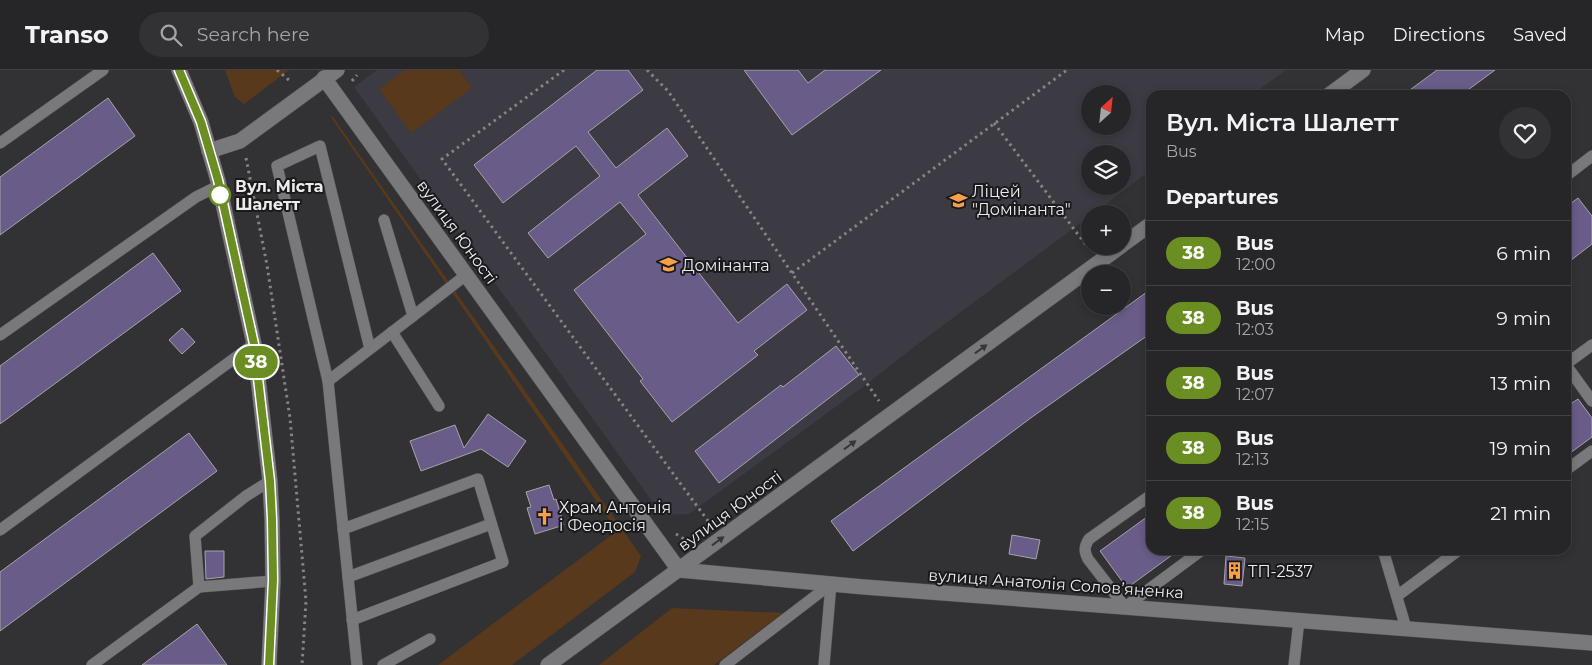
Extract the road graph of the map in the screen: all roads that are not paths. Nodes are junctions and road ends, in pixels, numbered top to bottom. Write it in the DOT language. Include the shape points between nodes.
graph roads {
  1 [pos="103,70"];
  2 [pos="179,70"];
  3 [pos="337,70"];
  4 [pos="1363,70"];
  5 [pos="324,78"];
  6 [pos="1336,90"];
  7 [pos="0,143"];
  8 [pos="209,151"];
  9 [pos="1592,156"];
  10 [pos="1571,172"];
  11 [pos="218,186"];
  12 [pos="384,220"];
  13 [pos="1146,228"];
  14 [pos="1131,239"];
  15 [pos="1110,255"];
  16 [pos="466,275"];
  17 [pos="413,316"];
  18 [pos="392,332"];
  19 [pos="0,335"];
  20 [pos="254,344"];
  21 [pos="1592,345"];
  22 [pos="370,349"];
  23 [pos="1571,360"];
  24 [pos="1571,371"];
  25 [pos="328,381"];
  26 [pos="1592,401"];
  27 [pos="439,406"];
  28 [pos="1592,451"];
  29 [pos="1571,466"];
  30 [pos="270,481"];
  31 [pos="1146,499"];
  32 [pos="491,524"];
  33 [pos="343,529"];
  34 [pos="0,530"];
  35 [pos="1195,555"];
  36 [pos="1384,555"];
  37 [pos="1452,555"];
  38 [pos="679,570"];
  39 [pos="348,577"];
  40 [pos="273,580"];
  41 [pos="831,584"];
  42 [pos="199,587"];
  43 [pos="1396,596"];
  44 [pos="1125,607"];
  45 [pos="352,620"];
  46 [pos="1299,620"];
  47 [pos="1406,628"];
  48 [pos="430,640"];
  49 [pos="1592,643"];
  50 [pos="92,665"];
  51 [pos="269,665"];
  52 [pos="357,665"];
  53 [pos="383,665"];
  54 [pos="548,665"];
  55 [pos="725,665"];
  56 [pos="824,665"];
  57 [pos="1294,665"];
  1 -- 7 [label="lane"];
  2 -- 8 [label="street" via="201,122"];
  3 -- 5 [label="street"];
  4 -- 6 [label="street"];
  5 -- 8 [label="street" via="240,141"];
  5 -- 16 [label="street, вулиця Юності"];
  8 -- 11 [label="street"];
  9 -- 10 [label="lane"];
  11 -- 19 [label="lane" via="196,197"];
  11 -- 20 [label="street"];
  12 -- 17 [label="lane"];
  13 -- 14 [label="street, вулиця Юності"];
  38 -- 15 [label="street, вулиця Юності, one-way"];
  16 -- 17 [label="lane"];
  16 -- 38 [label="street, вулиця Юності"];
  17 -- 18 [label="lane"];
  18 -- 22 [label="lane"];
  18 -- 27 [label="lane"];
  20 -- 30 [label="street"];
  20 -- 34 [label="lane"];
  21 -- 23 [label="lane"];
  22 -- 25 [label="lane"];
  22 -- 25 [label="lane" via="320,146 277,166"];
  24 -- 26 [label="lane"];
  25 -- 33 [label="lane"];
  28 -- 29 [label="lane"];
  30 -- 40 [label="street"];
  30 -- 42 [label="lane" via="195,536"];
  31 -- 44 [label="lane" via="1085,546 1088,559"];
  32 -- 33 [label="lane" via="478,479"];
  32 -- 39 [label="lane"];
  32 -- 45 [label="lane" via="503,562"];
  33 -- 39 [label="lane"];
  35 -- 44 [label="lane"];
  36 -- 43 [label="lane"];
  37 -- 43 [label="lane"];
  38 -- 41 [label="street, вулиця Анатолія Соловʼяненка"];
  38 -- 54 [label="street"];
  39 -- 45 [label="lane"];
  40 -- 42 [label="lane"];
  40 -- 51 [label="street"];
  41 -- 44 [label="street, вулиця Анатолія Соловʼяненка"];
  41 -- 55 [label="lane"];
  41 -- 56 [label="lane"];
  42 -- 50 [label="lane"];
  43 -- 47 [label="lane"];
  44 -- 46 [label="street, вулиця Анатолія Соловʼяненка"];
  45 -- 52 [label="lane"];
  46 -- 47 [label="street, вулиця Анатолія Соловʼяненка"];
  46 -- 57 [label="lane"];
  47 -- 49 [label="street, вулиця Анатолія Соловʼяненка"];
  48 -- 53 [label="lane"];
}
